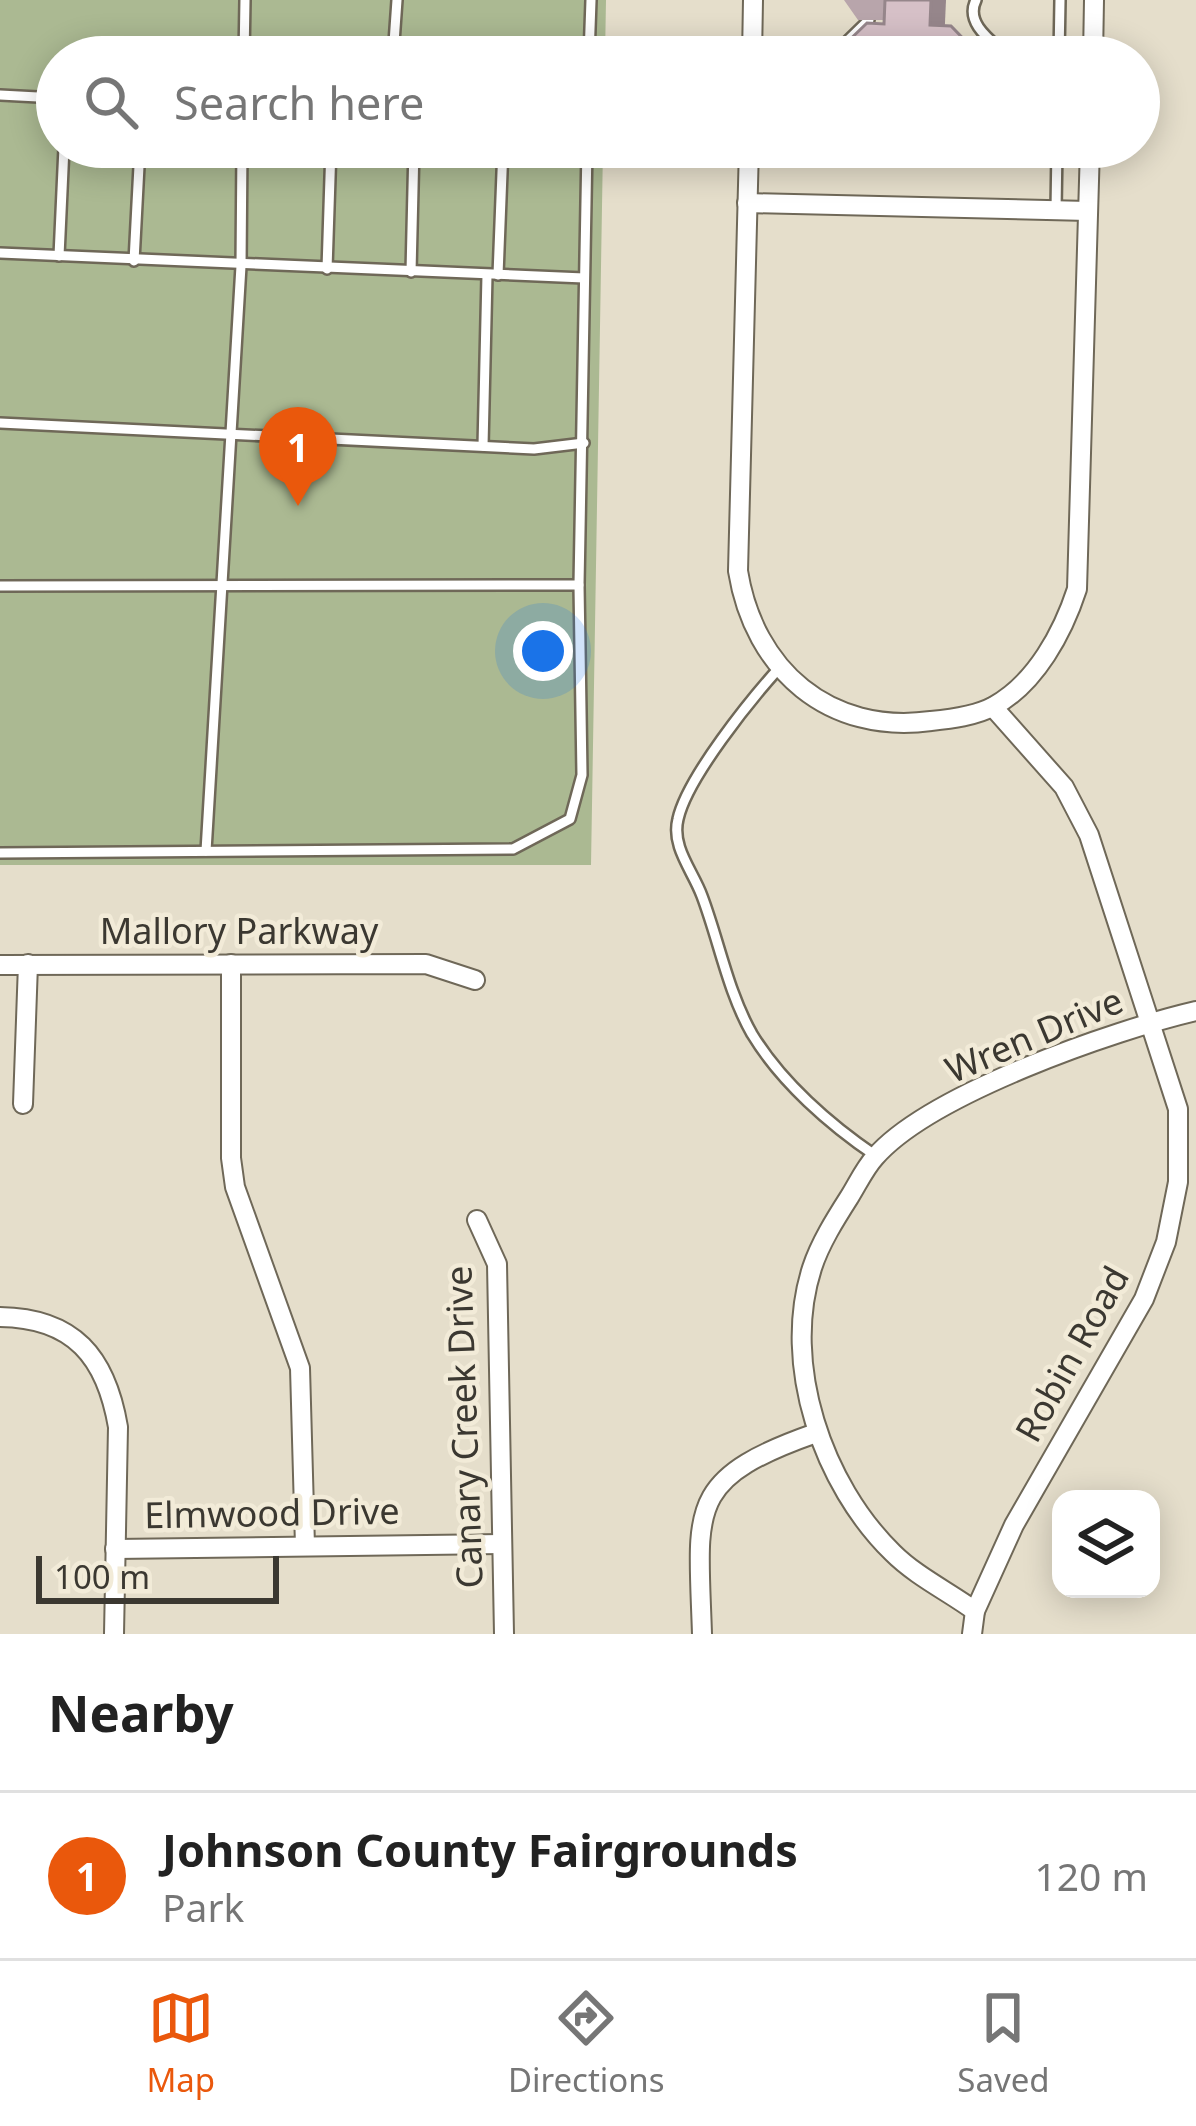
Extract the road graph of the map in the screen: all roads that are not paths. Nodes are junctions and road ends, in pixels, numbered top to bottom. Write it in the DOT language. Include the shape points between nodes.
graph roads {
  1 [pos="245,0"];
  2 [pos="398,0"];
  3 [pos="591,0"];
  4 [pos="753,0"];
  5 [pos="976,0"];
  6 [pos="1060,0"];
  7 [pos="1094,0"];
  8 [pos="869,20"];
  9 [pos="244,36"];
  10 [pos="394,36"];
  11 [pos="590,36"];
  12 [pos="752,36"];
  13 [pos="853,36"];
  14 [pos="989,36"];
  15 [pos="1059,36"];
  16 [pos="1093,36"];
  17 [pos="0,95"];
  18 [pos="36,97"];
  19 [pos="63,168"];
  20 [pos="139,168"];
  21 [pos="242,168"];
  22 [pos="331,168"];
  23 [pos="413,168"];
  24 [pos="501,168"];
  25 [pos="587,168"];
  26 [pos="748,168"];
  27 [pos="1057,168"];
  28 [pos="1089,168"];
  29 [pos="747,203"];
  30 [pos="1056,210"];
  31 [pos="1088,211"];
  32 [pos="0,253"];
  33 [pos="59,256"];
  34 [pos="134,261"];
  35 [pos="241,266"];
  36 [pos="327,269"];
  37 [pos="411,272"];
  38 [pos="493,275"];
  39 [pos="584,278"];
  40 [pos="0,423"];
  41 [pos="231,434"];
  42 [pos="584,443"];
  43 [pos="483,446"];
  44 [pos="579,585"];
  45 [pos="0,586"];
  46 [pos="224,586"];
  47 [pos="780,667"];
  48 [pos="993,707"];
  49 [pos="206,851"];
  50 [pos="0,853"];
  51 [pos="0,964"];
  52 [pos="28,964"];
  53 [pos="231,964"];
  54 [pos="476,980"];
  55 [pos="1196,1011"];
  56 [pos="1152,1022"];
  57 [pos="23,1104"];
  58 [pos="876,1156"];
  59 [pos="477,1220"];
  60 [pos="0,1317"];
  61 [pos="816,1433"];
  62 [pos="502,1544"];
  63 [pos="305,1546"];
  64 [pos="115,1549"];
  65 [pos="975,1611"];
  66 [pos="114,1634"];
  67 [pos="504,1634"];
  68 [pos="702,1634"];
  69 [pos="972,1634"];
  1 -- 9 [label="lane"];
  2 -- 10 [label="lane"];
  3 -- 11 [label="lane"];
  4 -- 12 [label="street"];
  5 -- 14 [label="lane" via="973,19"];
  6 -- 15 [label="lane"];
  7 -- 16 [label="street"];
  8 -- 13 [label="lane"];
  17 -- 18 [label="lane"];
  19 -- 33 [label="lane"];
  20 -- 34 [label="lane"];
  21 -- 35 [label="lane"];
  22 -- 36 [label="lane"];
  23 -- 37 [label="lane"];
  24 -- 38 [label="lane"];
  25 -- 39 [label="lane"];
  26 -- 29 [label="street"];
  27 -- 30 [label="lane"];
  28 -- 31 [label="street"];
  29 -- 30 [label="street"];
  29 -- 47 [label="street" via="738,571 744,607"];
  30 -- 31 [label="street"];
  31 -- 48 [label="street" via="1077,589 1038,665"];
  32 -- 33 [label="lane"];
  33 -- 34 [label="lane"];
  34 -- 35 [label="lane"];
  35 -- 36 [label="lane"];
  35 -- 41 [label="lane"];
  36 -- 37 [label="lane"];
  37 -- 38 [label="lane"];
  38 -- 39 [label="lane"];
  38 -- 43 [label="lane"];
  39 -- 42 [label="lane"];
  40 -- 41 [label="lane"];
  41 -- 43 [label="lane"];
  41 -- 46 [label="lane"];
  42 -- 43 [label="lane"];
  42 -- 44 [label="lane"];
  44 -- 46 [label="lane"];
  44 -- 49 [label="lane" via="582,775 570,819 513,849"];
  45 -- 46 [label="lane"];
  46 -- 49 [label="lane"];
  47 -- 48 [label="street" via="839,712 873,722 909,724"];
  47 -- 58 [label="lane" via="700,774 678,819 678,848 751,1032 803,1095"];
  48 -- 56 [label="street, Robin Road" via="1064,787 1089,835"];
  49 -- 50 [label="lane"];
  51 -- 52 [label="street, Mallory Parkway"];
  52 -- 53 [label="street, Mallory Parkway"];
  52 -- 57 [label="street"];
  53 -- 54 [label="street, Mallory Parkway" via="426,964"];
  53 -- 63 [label="street" via="231,1158 300,1368"];
  55 -- 56 [label="street, Wren Drive"];
  56 -- 58 [label="street, Wren Drive" via="1001,1078"];
  56 -- 65 [label="street, Robin Road" via="1178,1109 1178,1182 1166,1242 1144,1299 1014,1526"];
  58 -- 61 [label="street, Wren Drive" via="812,1268 802,1325"];
  59 -- 62 [label="street, Canary Creek Drive" via="497,1264"];
  60 -- 64 [label="street" via="56,1328 103,1372 118,1427"];
  61 -- 65 [label="street, Wren Drive" via="847,1498 894,1555"];
  61 -- 68 [label="street" via="766,1450 723,1478 705,1504"];
  62 -- 63 [label="street, Elmwood Drive"];
  62 -- 67 [label="street, Canary Creek Drive"];
  63 -- 64 [label="street, Elmwood Drive"];
  64 -- 66 [label="street"];
  65 -- 69 [label="street, Robin Road"];
}
